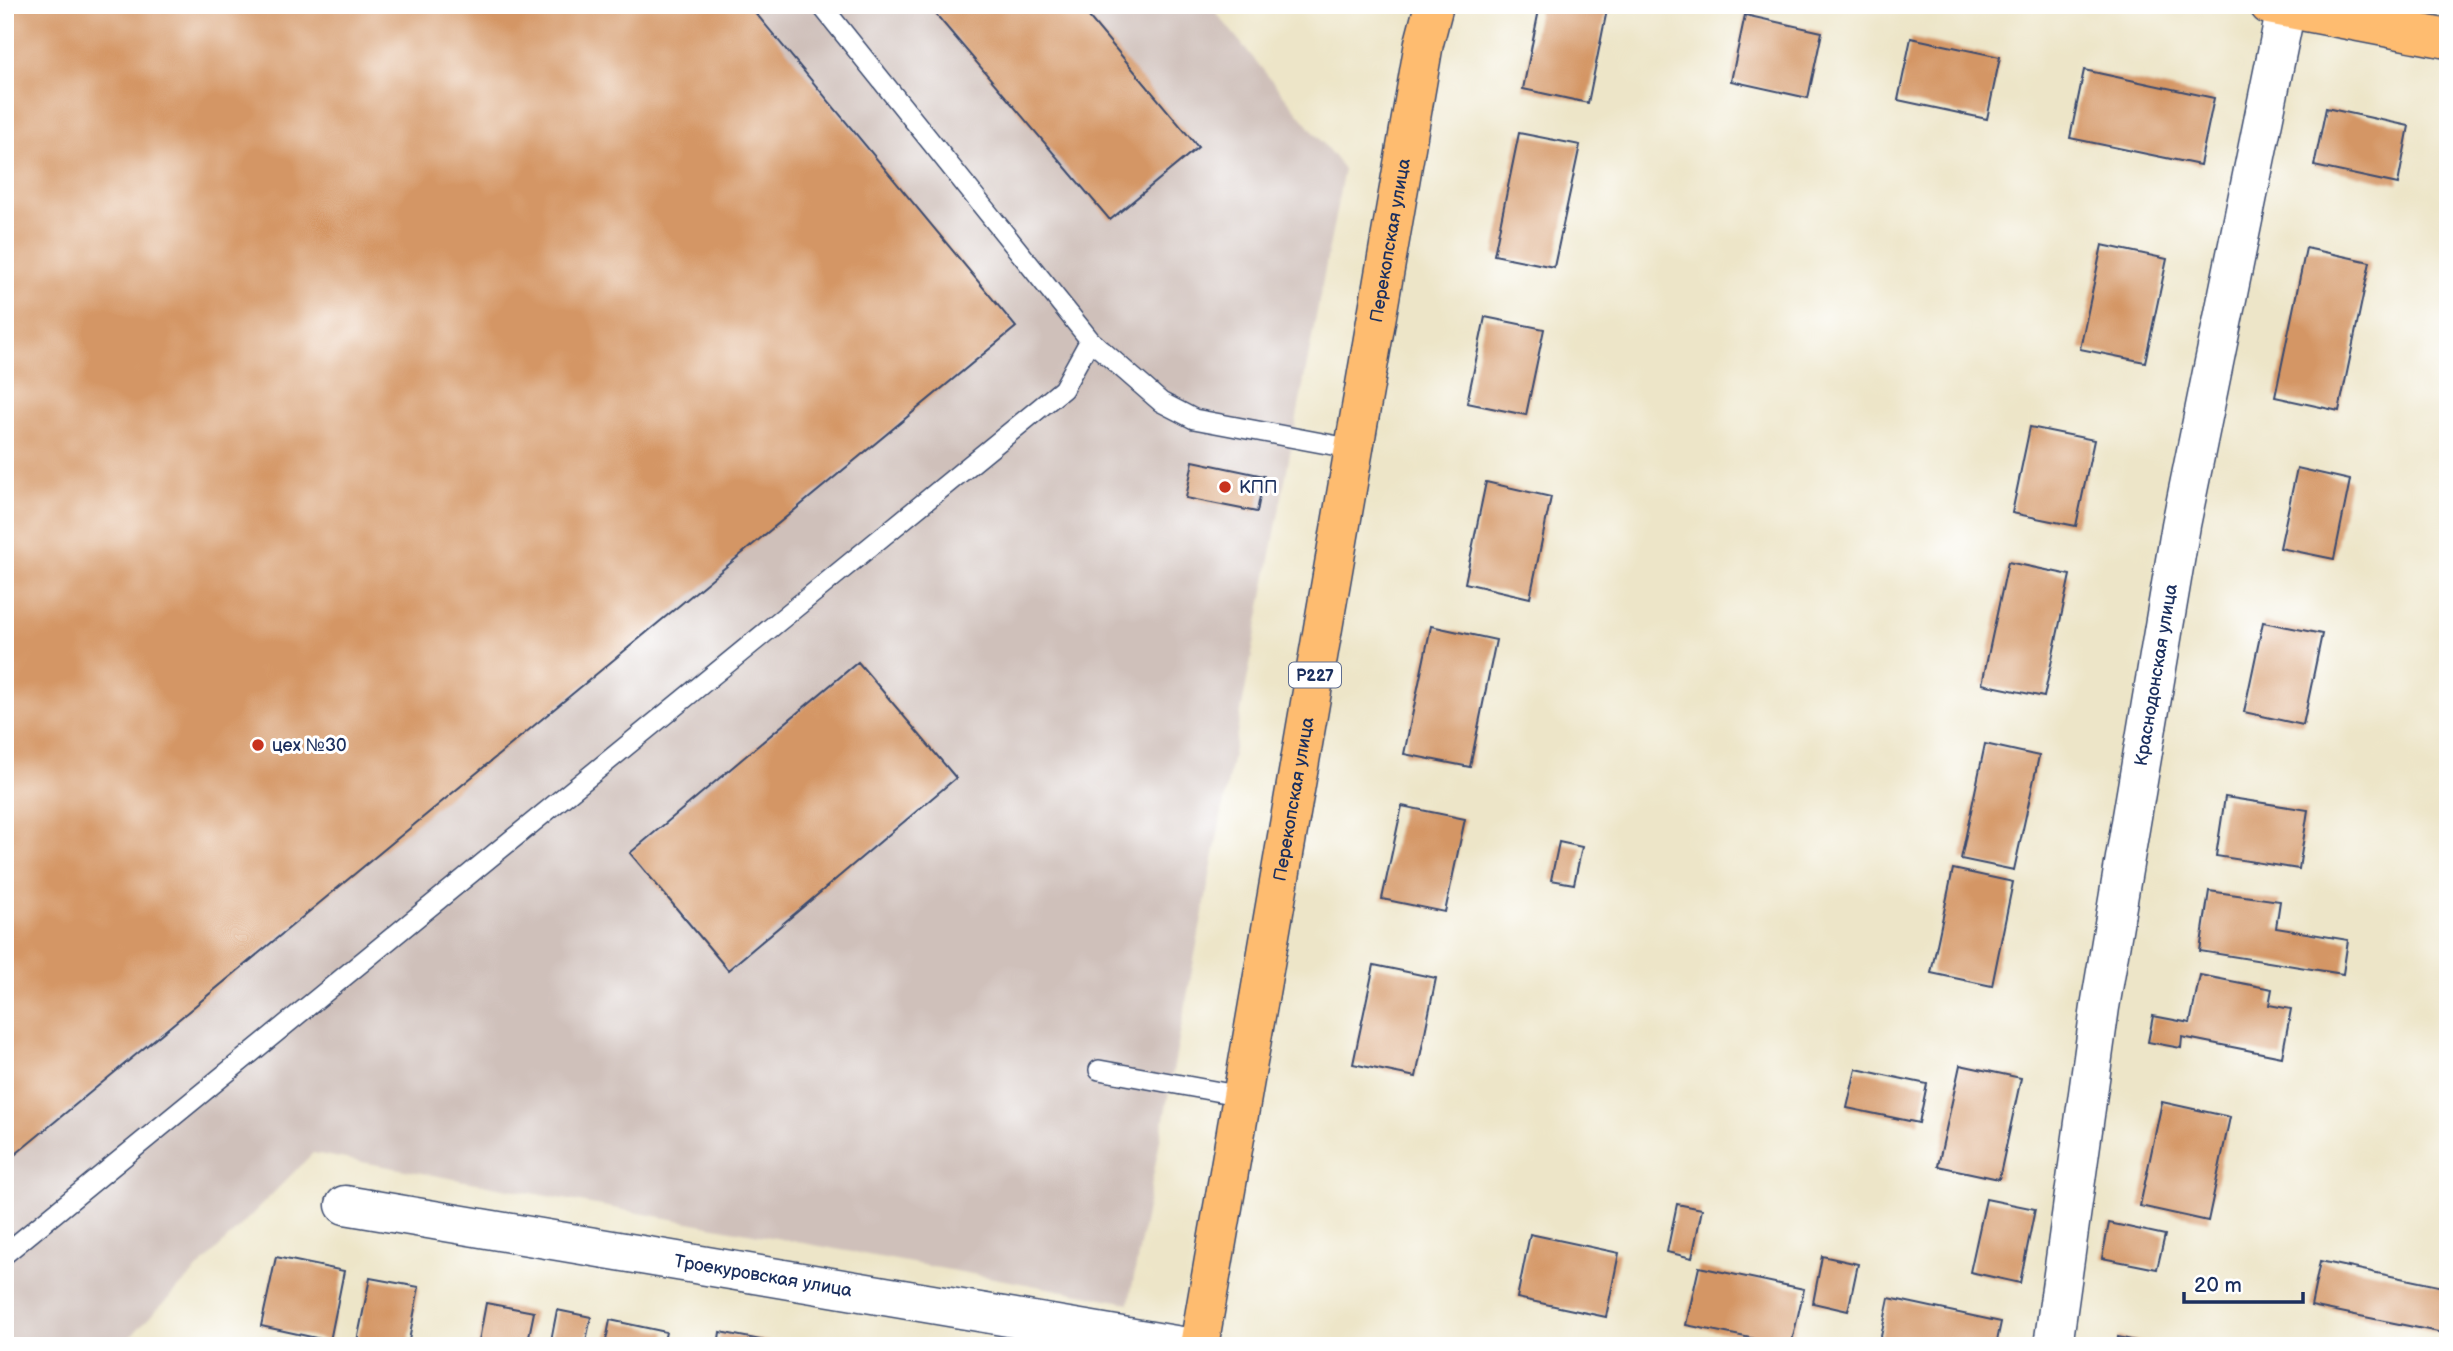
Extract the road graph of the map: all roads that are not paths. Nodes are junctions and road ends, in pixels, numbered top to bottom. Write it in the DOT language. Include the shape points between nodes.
graph roads {
  1 [pos="821,5"];
  2 [pos="1434,5"];
  3 [pos="2278,7"];
  4 [pos="2448,39"];
  5 [pos="1090,340"];
  6 [pos="1354,449"];
  7 [pos="1099,1070"];
  8 [pos="1242,1096"];
  9 [pos="345,1205"];
  10 [pos="5,1254"];
  11 [pos="1181,1346"];
  12 [pos="1199,1346"];
  13 [pos="2053,1346"];
  1 -- 5 [label="lane"];
  2 -- 6 [label="main road, Перекопская улица / Р227"];
  3 -- 4 [label="main road"];
  3 -- 13 [label="street, Краснодонская улица" via="2181,525 2100,1007"];
  5 -- 6 [label="lane" via="1161,402 1194,419"];
  5 -- 10 [label="lane" via="1063,388"];
  6 -- 8 [label="main road, Перекопская улица / Р227"];
  7 -- 8 [label="lane"];
  8 -- 12 [label="main road, Перекопская улица / Р227"];
  9 -- 11 [label="street, Троекуровская улица"];
}
